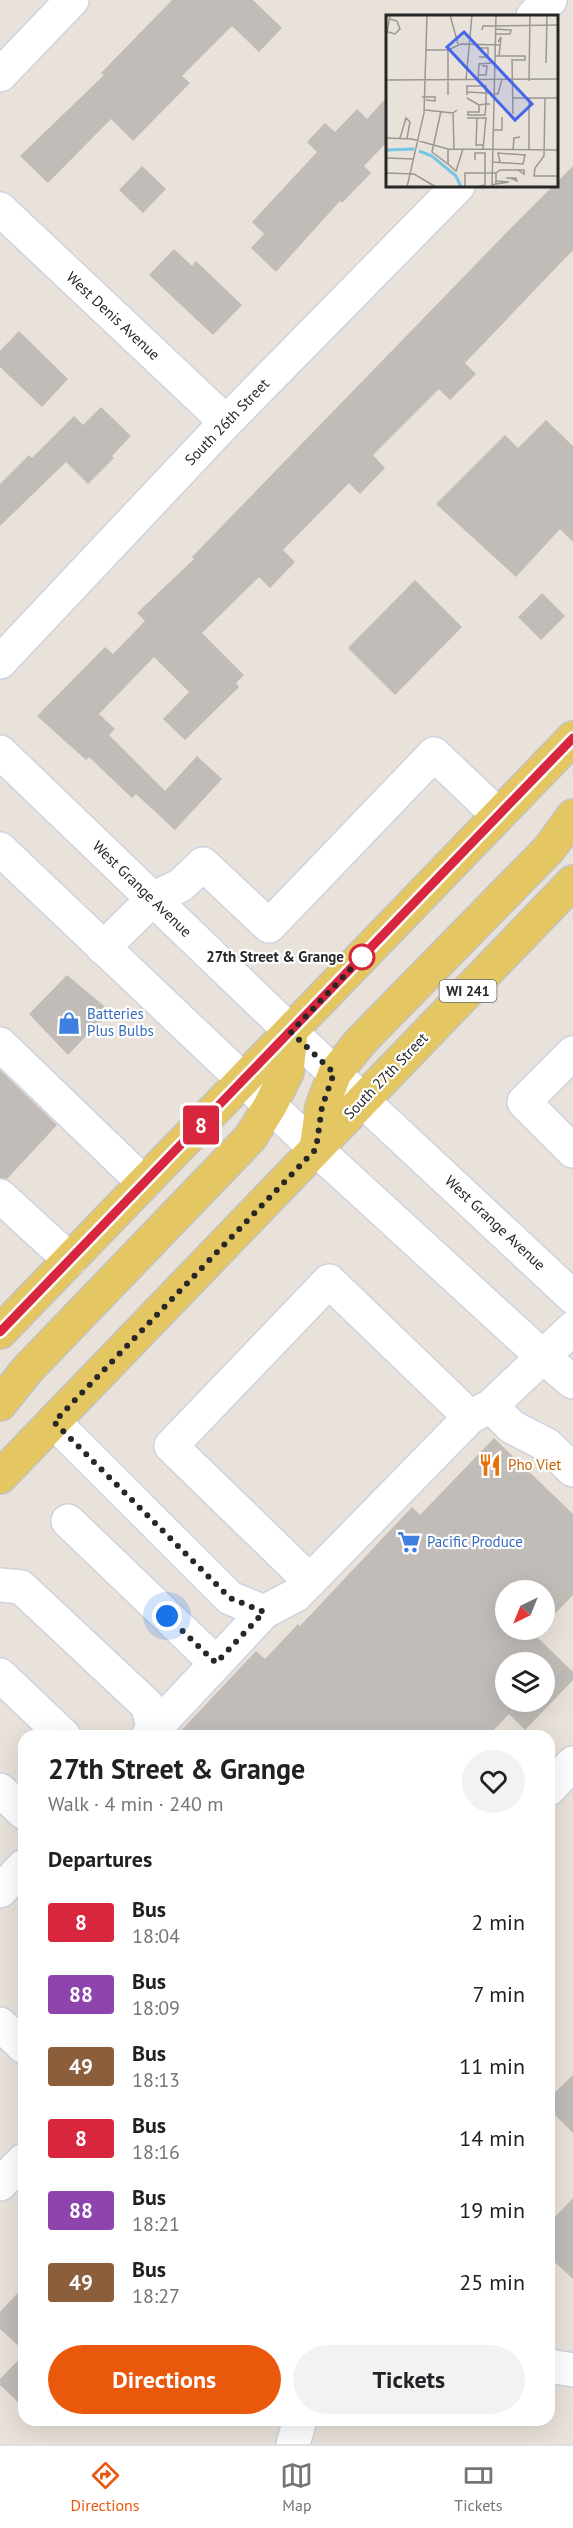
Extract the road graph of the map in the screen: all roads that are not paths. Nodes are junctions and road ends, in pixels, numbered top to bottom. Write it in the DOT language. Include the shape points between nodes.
graph roads {
  1 [pos="72,0"];
  2 [pos="550,0"];
  3 [pos="534,15"];
  4 [pos="0,75"];
  5 [pos="456,188"];
  6 [pos="0,209"];
  7 [pos="226,422"];
  8 [pos="0,662"];
  9 [pos="573,738"];
  10 [pos="0,752"];
  11 [pos="497,814"];
  12 [pos="573,816"];
  13 [pos="0,849"];
  14 [pos="568,896"];
  15 [pos="153,899"];
  16 [pos="103,948"];
  17 [pos="291,1032"];
  18 [pos="0,1044"];
  19 [pos="573,1053"];
  20 [pos="334,1073"];
  21 [pos="244,1081"];
  22 [pos="363,1101"];
  23 [pos="270,1106"];
  24 [pos="316,1149"];
  25 [pos="573,1151"];
  26 [pos="144,1183"];
  27 [pos="0,1196"];
  28 [pos="70,1260"];
  29 [pos="573,1297"];
  30 [pos="3,1322"];
  31 [pos="573,1328"];
  32 [pos="543,1357"];
  33 [pos="573,1382"];
  34 [pos="0,1404"];
  35 [pos="480,1412"];
  36 [pos="54,1422"];
  37 [pos="573,1470"];
  38 [pos="0,1477"];
  39 [pos="68,1521"];
  40 [pos="310,1581"];
  41 [pos="0,1585"];
  42 [pos="264,1612"];
  43 [pos="216,1663"];
  44 [pos="0,1675"];
  45 [pos="58,1730"];
  46 [pos="151,1730"];
  47 [pos="153,1730"];
  48 [pos="573,1763"];
  49 [pos="555,1782"];
  50 [pos="0,1790"];
  51 [pos="18,1807"];
  52 [pos="18,1872"];
  53 [pos="0,1891"];
  54 [pos="0,2024"];
  55 [pos="18,2041"];
  56 [pos="18,2166"];
  57 [pos="0,2184"];
  58 [pos="555,2367"];
  59 [pos="573,2370"];
  60 [pos="298,2426"];
  61 [pos="293,2444"];
  1 -- 4 [label="street"];
  2 -- 3 [label="street"];
  5 -- 7 [label="street, South 26th Street"];
  6 -- 7 [label="street, West Denis Avenue"];
  7 -- 8 [label="street, South 26th Street"];
  9 -- 11 [label="main road"];
  10 -- 15 [label="street, West Grange Avenue"];
  11 -- 15 [label="street" via="434,754 269,926 203,864 181,885"];
  11 -- 17 [label="main road"];
  12 -- 20 [label="main road" via="549,849"];
  13 -- 16 [label="street"];
  14 -- 22 [label="main road, South 27th Street / WI 241"];
  15 -- 16 [label="street"];
  15 -- 17 [label="street, West Grange Avenue"];
  16 -- 21 [label="street"];
  17 -- 20 [label="street, West Grange Avenue"];
  17 -- 21 [label="main road"];
  17 -- 23 [label="main road" via="287,1072"];
  18 -- 26 [label="street"];
  19 -- 25 [label="street" via="524,1102"];
  20 -- 22 [label="street, West Grange Avenue"];
  20 -- 24 [label="main road" via="322,1107"];
  21 -- 23 [label="street"];
  21 -- 26 [label="main road"];
  22 -- 24 [label="main road, South 27th Street / WI 241"];
  22 -- 29 [label="street, West Grange Avenue"];
  23 -- 24 [label="street"];
  23 -- 34 [label="main road" via="250,1138 27,1370"];
  24 -- 32 [label="street"];
  24 -- 36 [label="main road, South 27th Street / WI 241"];
  26 -- 28 [label="main road"];
  27 -- 28 [label="street"];
  28 -- 30 [label="main road"];
  31 -- 32 [label="street"];
  32 -- 33 [label="street"];
  32 -- 35 [label="street"];
  35 -- 37 [label="street" via="547,1445"];
  35 -- 40 [label="street"];
  35 -- 40 [label="street" via="329,1281 171,1446"];
  36 -- 38 [label="main road, South 27th Street / WI 241"];
  36 -- 42 [label="street" via="230,1598"];
  39 -- 43 [label="street"];
  40 -- 42 [label="street" via="296,1595"];
  41 -- 46 [label="street" via="21,1587 148,1706"];
  42 -- 43 [label="street"];
  43 -- 47 [label="street"];
  44 -- 45 [label="street"];
  48 -- 49 [label="street"];
  50 -- 51 [label="street"];
  52 -- 53 [label="street"];
  54 -- 55 [label="street"];
  56 -- 57 [label="street"];
  58 -- 59 [label="street"];
  60 -- 61 [label="street"];
}
